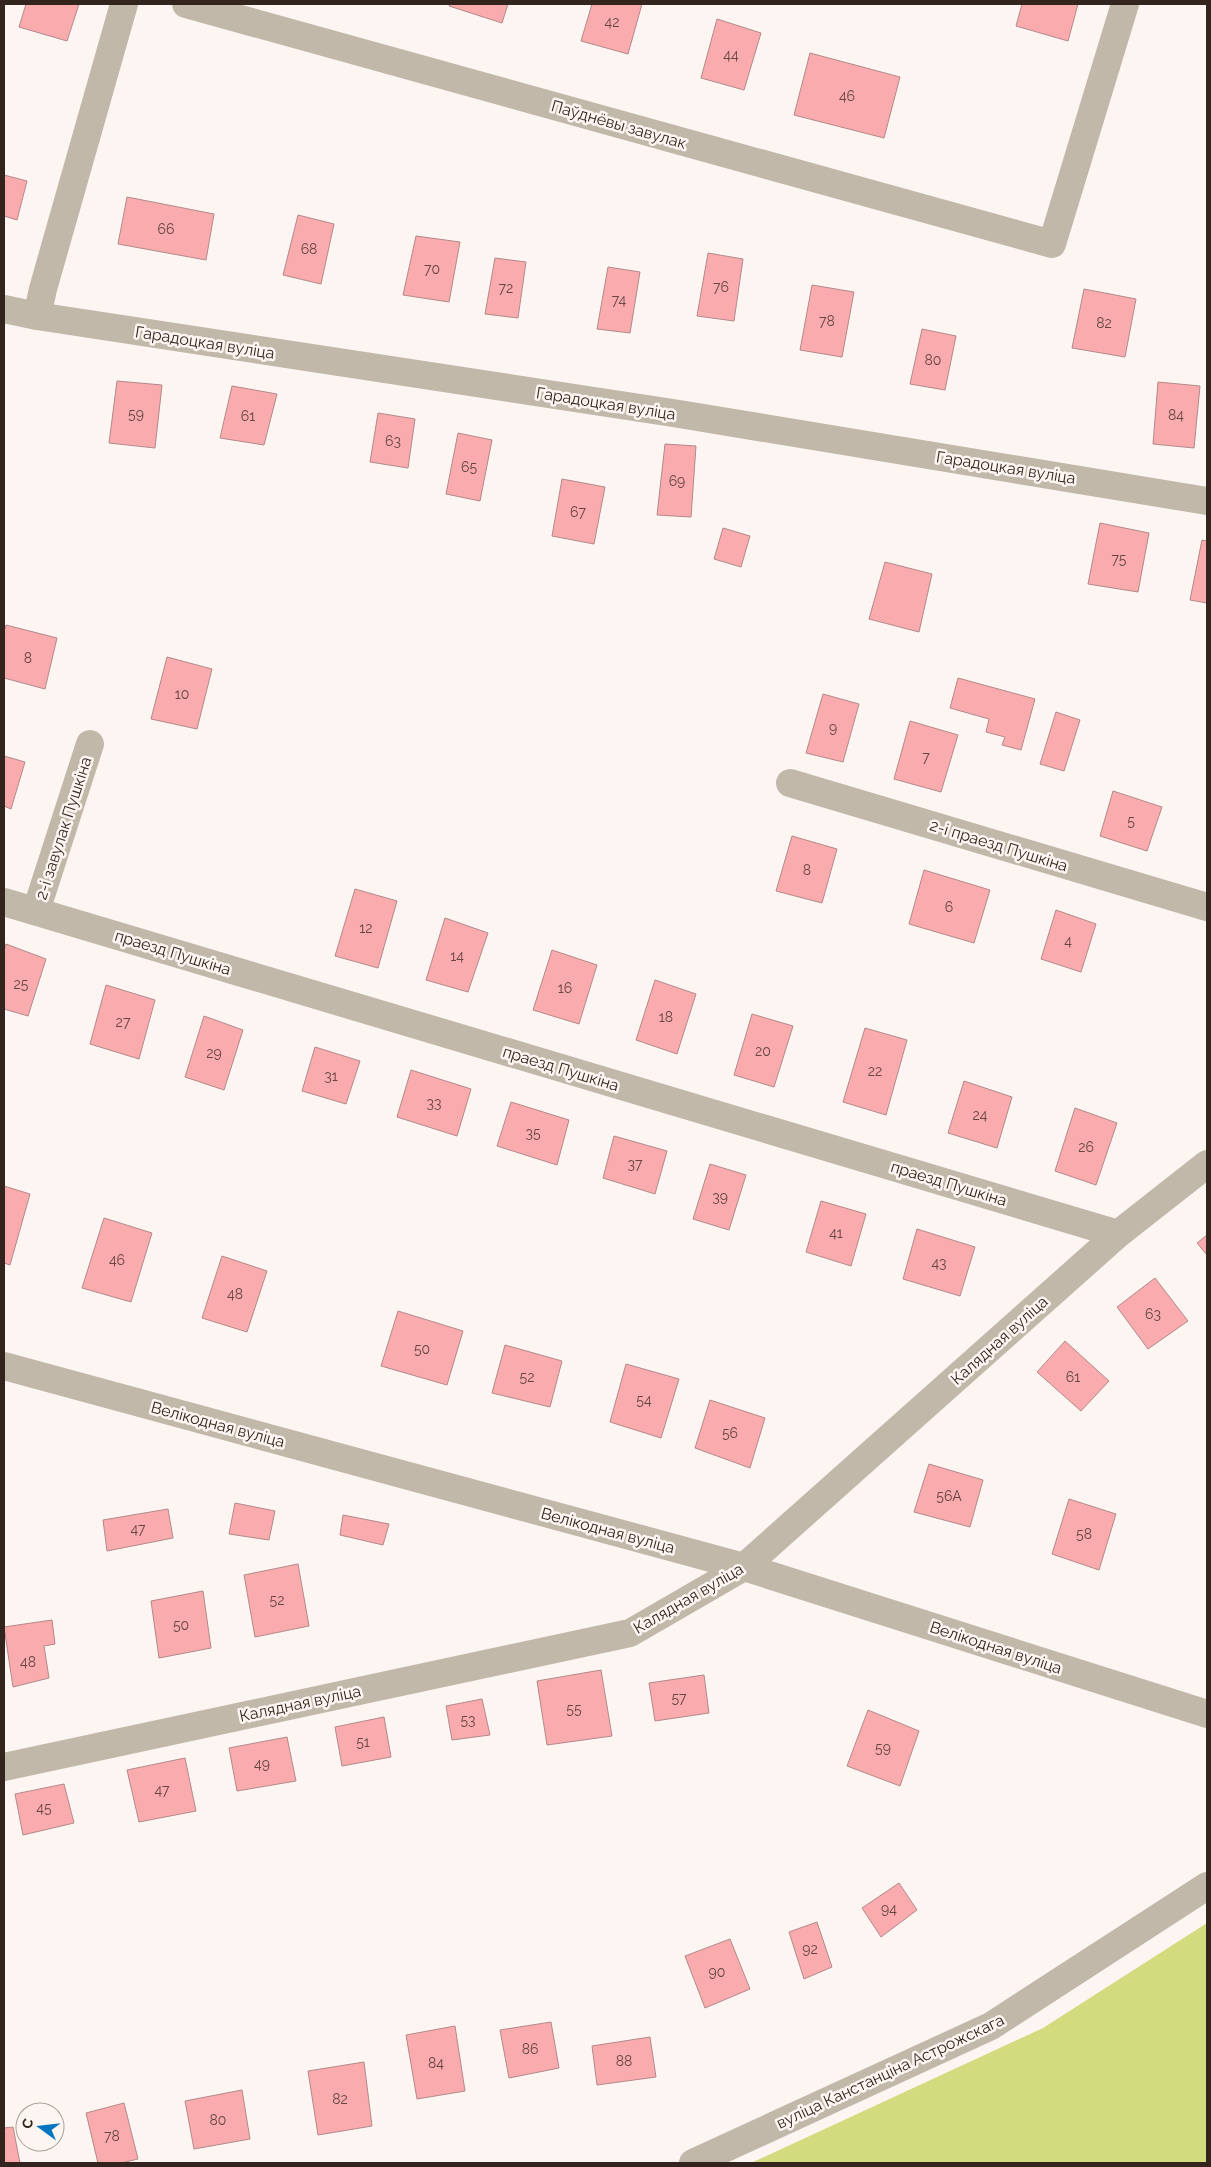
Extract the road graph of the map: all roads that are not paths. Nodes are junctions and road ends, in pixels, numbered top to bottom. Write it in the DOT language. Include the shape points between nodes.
graph roads {
  1 [pos="124,4"];
  2 [pos="186,4"];
  3 [pos="1125,4"];
  4 [pos="4,309"];
  5 [pos="37,316"];
  6 [pos="1207,501"];
  7 [pos="90,744"];
  8 [pos="790,783"];
  9 [pos="4,902"];
  10 [pos="1207,907"];
  11 [pos="36,912"];
  12 [pos="1207,1164"];
  13 [pos="1118,1234"];
  14 [pos="4,1366"];
  15 [pos="744,1567"];
  16 [pos="1207,1714"];
  17 [pos="4,1767"];
  18 [pos="1207,1886"];
  19 [pos="693,2163"];
  1 -- 5 [label="street"];
  2 -- 3 [label="street, Паўднёвы завулак" via="1052,244"];
  4 -- 5 [label="street, Гарадоцкая вуліца"];
  5 -- 6 [label="street, Гарадоцкая вуліца" via="692,416"];
  7 -- 11 [label="street, 2-і завулак Пушкіна"];
  8 -- 10 [label="street, 2-і праезд Пушкіна"];
  9 -- 11 [label="street, праезд Пушкіна"];
  11 -- 13 [label="street, праезд Пушкіна"];
  12 -- 13 [label="street, Калядная вуліца"];
  13 -- 15 [label="street, Калядная вуліца"];
  14 -- 15 [label="street, Велікодная вуліца"];
  15 -- 16 [label="street, Велікодная вуліца"];
  15 -- 17 [label="street, Калядная вуліца" via="630,1633"];
  18 -- 19 [label="street, вуліца Канстанціна Астрожскага" via="991,2026"];
}
